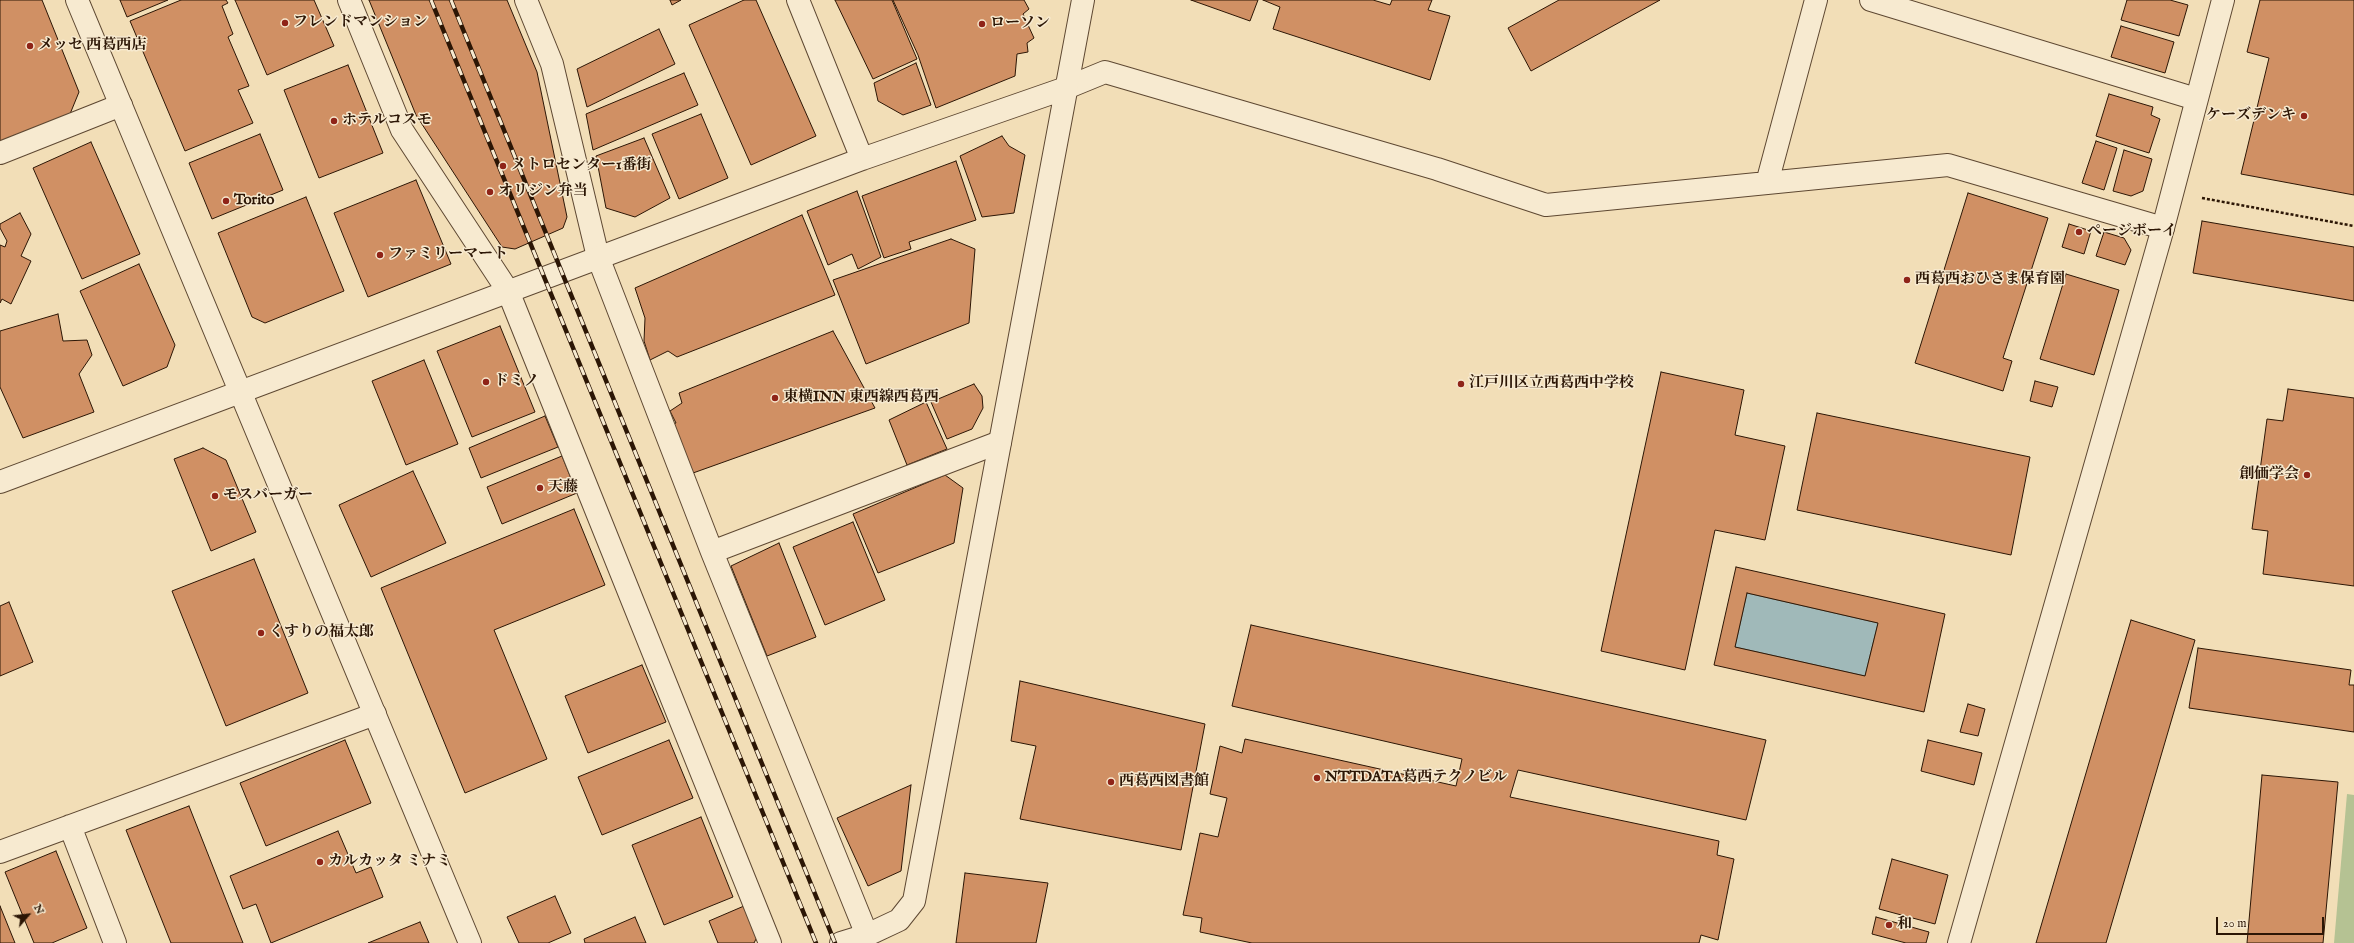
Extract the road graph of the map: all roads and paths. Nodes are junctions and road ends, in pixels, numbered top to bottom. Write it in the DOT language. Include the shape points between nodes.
graph roads {
  1 [pos="77,0"];
  2 [pos="349,0"];
  3 [pos="526,0"];
  4 [pos="798,0"];
  5 [pos="1083,0"];
  6 [pos="1816,0"];
  7 [pos="1871,0"];
  8 [pos="2223,0"];
  9 [pos="1066,88"];
  10 [pos="2196,99"];
  11 [pos="121,105"];
  12 [pos="0,154"];
  13 [pos="862,159"];
  14 [pos="1767,183"];
  15 [pos="2200,198"];
  16 [pos="2354,226"];
  17 [pos="2163,228"];
  18 [pos="598,257"];
  19 [pos="508,291"];
  20 [pos="240,392"];
  21 [pos="1000,442"];
  22 [pos="0,482"];
  23 [pos="712,552"];
  24 [pos="375,714"];
  25 [pos="70,826"];
  26 [pos="0,852"];
  27 [pos="867,935"];
  28 [pos="115,943"];
  29 [pos="470,943"];
  30 [pos="770,943"];
  31 [pos="841,943"];
  32 [pos="1959,943"];
  1 -- 11 [label="street"];
  2 -- 19 [label="street" via="402,130"];
  3 -- 18 [label="street" via="552,64"];
  4 -- 13 [label="street"];
  5 -- 9 [label="street"];
  6 -- 14 [label="street"];
  7 -- 10 [label="street"];
  8 -- 10 [label="street"];
  9 -- 13 [label="street"];
  9 -- 14 [label="street" via="1105,72 1437,169 1546,205"];
  9 -- 21 [label="street"];
  10 -- 17 [label="street"];
  11 -- 12 [label="street"];
  11 -- 20 [label="street"];
  13 -- 18 [label="street"];
  14 -- 17 [label="street" via="1948,165"];
  15 -- 16 [label="path"];
  17 -- 32 [label="street"];
  18 -- 19 [label="street"];
  18 -- 23 [label="street"];
  19 -- 20 [label="street"];
  19 -- 30 [label="street"];
  20 -- 22 [label="street"];
  20 -- 24 [label="street"];
  21 -- 23 [label="street"];
  21 -- 27 [label="street" via="914,901 899,920"];
  23 -- 27 [label="street"];
  24 -- 25 [label="street"];
  24 -- 29 [label="street"];
  25 -- 26 [label="street"];
  25 -- 28 [label="street"];
  27 -- 31 [label="street"];
}
